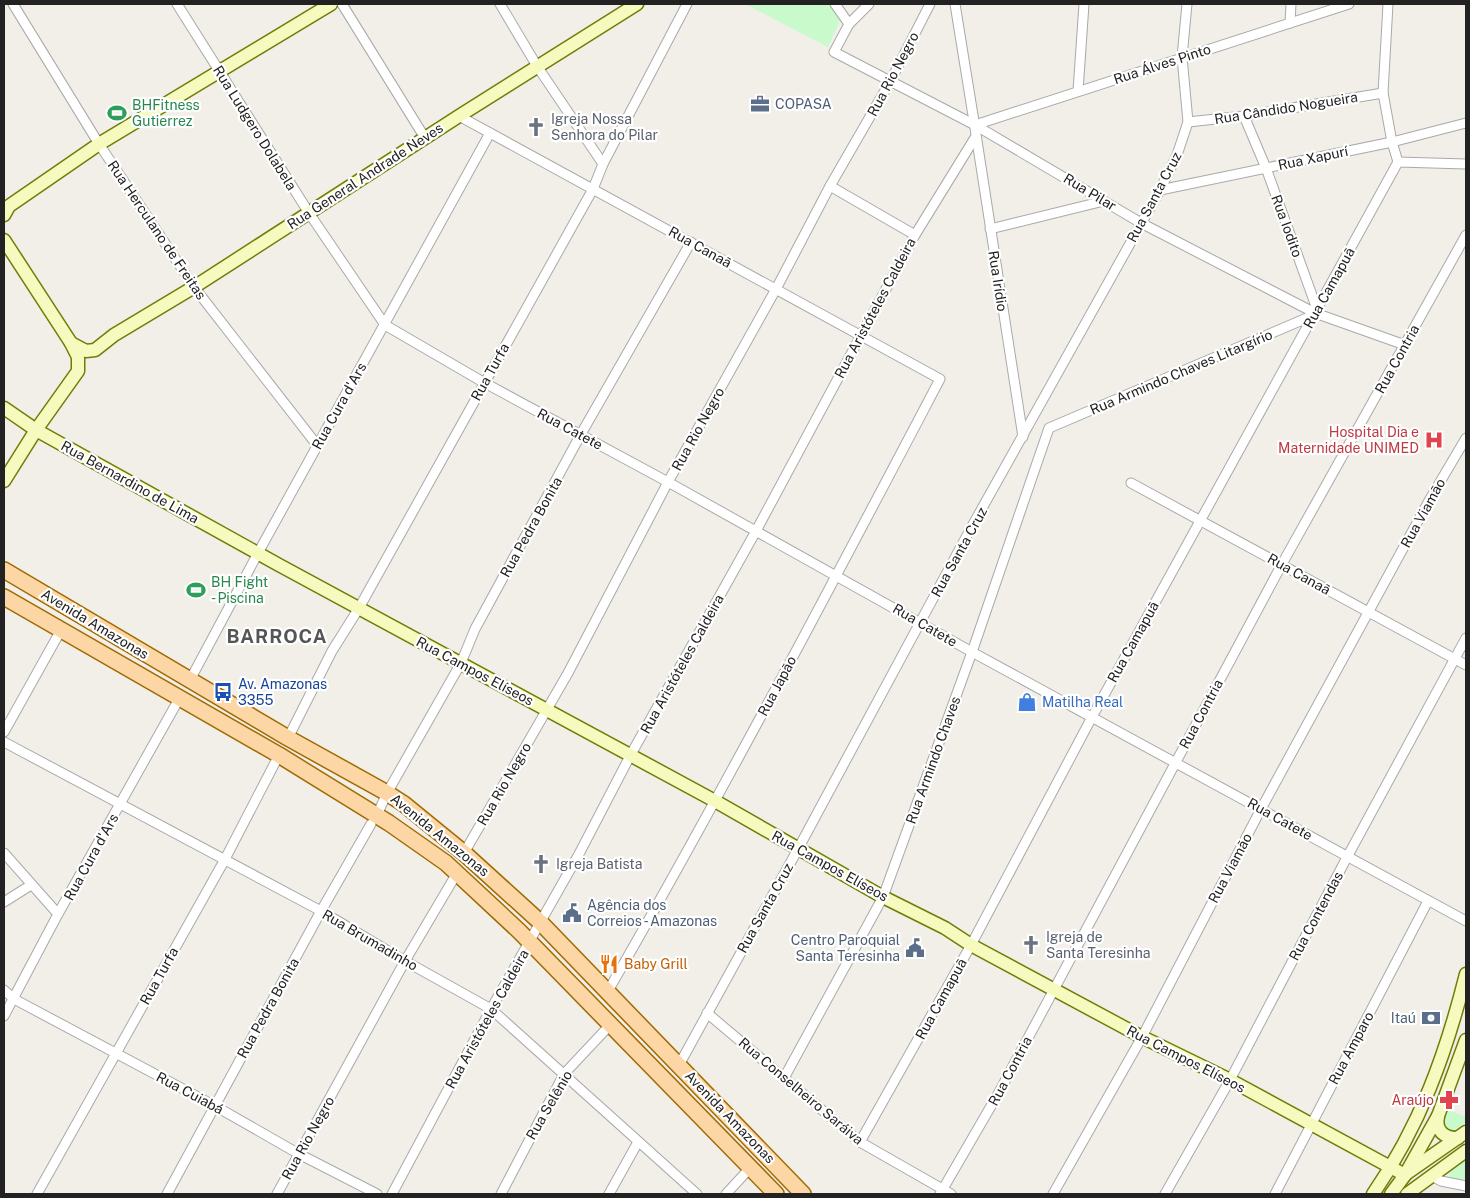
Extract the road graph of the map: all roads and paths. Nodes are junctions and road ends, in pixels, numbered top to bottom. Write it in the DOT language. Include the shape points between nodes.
graph roads {
  1 [pos="13,4"];
  2 [pos="176,4"];
  3 [pos="331,4"];
  4 [pos="342,4"];
  5 [pos="500,4"];
  6 [pos="637,4"];
  7 [pos="687,4"];
  8 [pos="835,4"];
  9 [pos="869,4"];
  10 [pos="930,4"];
  11 [pos="955,4"];
  12 [pos="1084,4"];
  13 [pos="1187,4"];
  14 [pos="1291,4"];
  15 [pos="1349,4"];
  16 [pos="1388,4"];
  17 [pos="1290,23"];
  18 [pos="848,24"];
  19 [pos="1182,57"];
  20 [pos="537,66"];
  21 [pos="220,72"];
  22 [pos="890,82"];
  23 [pos="1078,91"];
  24 [pos="1382,93"];
  25 [pos="459,116"];
  26 [pos="1244,116"];
  27 [pos="1188,122"];
  28 [pos="1466,124"];
  29 [pos="975,125"];
  30 [pos="490,133"];
  31 [pos="976,136"];
  32 [pos="425,138"];
  33 [pos="1392,142"];
  34 [pos="99,144"];
  35 [pos="1398,162"];
  36 [pos="603,164"];
  37 [pos="1466,164"];
  38 [pos="1266,168"];
  39 [pos="830,186"];
  40 [pos="593,189"];
  41 [pos="1160,190"];
  42 [pos="1104,201"];
  43 [pos="5,209"];
  44 [pos="309,213"];
  45 [pos="1141,223"];
  46 [pos="990,229"];
  47 [pos="915,235"];
  48 [pos="1466,235"];
  49 [pos="4,240"];
  50 [pos="691,242"];
  51 [pos="194,287"];
  52 [pos="776,289"];
  53 [pos="1315,312"];
  54 [pos="385,325"];
  55 [pos="860,335"];
  56 [pos="70,344"];
  57 [pos="1405,345"];
  58 [pos="940,379"];
  59 [pos="484,382"];
  60 [pos="4,408"];
  61 [pos="1049,428"];
  62 [pos="36,430"];
  63 [pos="581,434"];
  64 [pos="1023,437"];
  65 [pos="1466,438"];
  66 [pos="317,445"];
  67 [pos="4,481"];
  68 [pos="668,482"];
  69 [pos="1131,483"];
  70 [pos="1200,520"];
  71 [pos="756,531"];
  72 [pos="258,553"];
  73 [pos="1282,564"];
  74 [pos="4,570"];
  75 [pos="837,575"];
  76 [pos="4,597"];
  77 [pos="359,608"];
  78 [pos="1369,612"];
  79 [pos="920,622"];
  80 [pos="61,630"];
  81 [pos="1466,638"];
  82 [pos="972,652"];
  83 [pos="1454,658"];
  84 [pos="461,663"];
  85 [pos="1466,665"];
  86 [pos="190,680"];
  87 [pos="179,699"];
  88 [pos="547,709"];
  89 [pos="1092,717"];
  90 [pos="4,732"];
  91 [pos="288,738"];
  92 [pos="4,742"];
  93 [pos="279,755"];
  94 [pos="630,756"];
  95 [pos="1176,762"];
  96 [pos="386,793"];
  97 [pos="714,801"];
  98 [pos="120,805"];
  99 [pos="1261,809"];
  100 [pos="374,820"];
  101 [pos="798,848"];
  102 [pos="4,853"];
  103 [pos="464,853"];
  104 [pos="1348,857"];
  105 [pos="224,861"];
  106 [pos="457,873"];
  107 [pos="31,885"];
  108 [pos="883,897"];
  109 [pos="1428,901"];
  110 [pos="4,902"];
  111 [pos="321,911"];
  112 [pos="58,914"];
  113 [pos="1466,921"];
  114 [pos="540,922"];
  115 [pos="530,942"];
  116 [pos="971,945"];
  117 [pos="404,961"];
  118 [pos="1466,974"];
  119 [pos="1054,989"];
  120 [pos="4,990"];
  121 [pos="608,991"];
  122 [pos="14,999"];
  123 [pos="491,1009"];
  124 [pos="707,1013"];
  125 [pos="4,1016"];
  126 [pos="610,1025"];
  127 [pos="1142,1037"];
  128 [pos="1466,1040"];
  129 [pos="115,1054"];
  130 [pos="679,1064"];
  131 [pos="564,1074"];
  132 [pos="784,1078"];
  133 [pos="1230,1080"];
  134 [pos="215,1106"];
  135 [pos="1438,1116"];
  136 [pos="1311,1124"];
  137 [pos="1462,1135"];
  138 [pos="638,1142"];
  139 [pos="860,1142"];
  140 [pos="1440,1151"];
  141 [pos="1466,1151"];
  142 [pos="299,1154"];
  143 [pos="1392,1167"];
  144 [pos="750,1168"];
  145 [pos="1405,1175"];
  146 [pos="1432,1176"];
  147 [pos="1466,1186"];
  148 [pos="945,1193"];
  149 [pos="37,1194"];
  150 [pos="167,1194"];
  151 [pos="277,1194"];
  152 [pos="377,1194"];
  153 [pos="392,1194"];
  154 [pos="501,1194"];
  155 [pos="610,1194"];
  156 [pos="697,1194"];
  157 [pos="726,1194"];
  158 [pos="776,1194"];
  159 [pos="803,1194"];
  160 [pos="1053,1194"];
  161 [pos="1164,1194"];
  162 [pos="1275,1194"];
  163 [pos="1373,1194"];
  164 [pos="1379,1194"];
  165 [pos="1391,1194"];
  166 [pos="1407,1194"];
  1 -- 34 [label="street, Rua Herculano de Freitas"];
  2 -- 21 [label="street, Rua Ludgero Dolabela"];
  3 -- 21 [label="street"];
  4 -- 32 [label="street"];
  5 -- 20 [label="street"];
  6 -- 20 [label="street, Rua General Andrade Neves"];
  7 -- 36 [label="street, Rua Turfa"];
  8 -- 18 [label="street"];
  9 -- 18 [label="street"];
  10 -- 22 [label="street, Rua Rio Negro"];
  11 -- 29 [label="street, Rua Irídio"];
  12 -- 23 [label="street"];
  13 -- 19 [label="street, Rua Santa Cruz"];
  14 -- 17 [label="street"];
  15 -- 17 [label="street, Rua Álves Pinto"];
  16 -- 24 [label="street"];
  17 -- 19 [label="street, Rua Álves Pinto"];
  18 -- 22 [label="street, Rua Pilar" via="834,52"];
  19 -- 23 [label="street, Rua Álves Pinto"];
  19 -- 27 [label="street, Rua Santa Cruz"];
  20 -- 25 [label="street, Rua General Andrade Neves"];
  20 -- 36 [label="street"];
  21 -- 34 [label="street"];
  21 -- 44 [label="street, Rua Ludgero Dolabela"];
  22 -- 29 [label="street, Rua Pilar"];
  22 -- 39 [label="street, Rua Rio Negro"];
  23 -- 29 [label="street, Rua Álves Pinto"];
  24 -- 26 [label="street, Rua Cândido Nogueira"];
  24 -- 33 [label="street"];
  25 -- 30 [label="street, Rua Canaã"];
  25 -- 32 [label="street, Rua General Andrade Neves"];
  26 -- 27 [label="street, Rua Cândido Nogueira"];
  26 -- 38 [label="street, Rua Iodito"];
  27 -- 41 [label="street, Rua Santa Cruz"];
  28 -- 33 [label="street, Rua Xapurí"];
  29 -- 31 [label="street, Rua Irídio"];
  29 -- 42 [label="street, Rua Pilar"];
  30 -- 40 [label="street, Rua Canaã"];
  30 -- 54 [label="street, Rua Cura d'Ars"];
  31 -- 46 [label="street, Rua Irídio"];
  31 -- 47 [label="street, Rua Aristóteles Caldeira"];
  32 -- 44 [label="street, Rua General Andrade Neves"];
  33 -- 35 [label="street"];
  33 -- 38 [label="street, Rua Xapurí"];
  34 -- 43 [label="street"];
  34 -- 51 [label="street, Rua Herculano de Freitas"];
  35 -- 37 [label="street"];
  35 -- 53 [label="street, Rua Camapuã"];
  36 -- 40 [label="street, Rua Turfa"];
  38 -- 41 [label="street, Rua Xapurí"];
  38 -- 53 [label="street, Rua Iodito"];
  39 -- 47 [label="street"];
  39 -- 52 [label="street, Rua Rio Negro"];
  40 -- 50 [label="street, Rua Canaã"];
  40 -- 59 [label="street, Rua Turfa"];
  41 -- 45 [label="street, Rua Santa Cruz"];
  42 -- 45 [label="street, Rua Pilar"];
  42 -- 46 [label="street"];
  44 -- 51 [label="street, Rua General Andrade Neves"];
  44 -- 54 [label="street, Rua Ludgero Dolabela"];
  45 -- 53 [label="street, Rua Pilar"];
  45 -- 64 [label="street, Rua Santa Cruz"];
  46 -- 64 [label="street, Rua Irídio"];
  47 -- 55 [label="street, Rua Aristóteles Caldeira"];
  48 -- 57 [label="street, Rua Contria"];
  49 -- 56 [label="street"];
  50 -- 52 [label="street, Rua Canaã"];
  50 -- 63 [label="street, Rua Pedra Bonita"];
  51 -- 56 [label="street, Rua General Andrade Neves" via="95,350"];
  51 -- 66 [label="street, Rua Herculano de Freitas"];
  52 -- 55 [label="street, Rua Canaã"];
  52 -- 68 [label="street, Rua Rio Negro"];
  53 -- 57 [label="street, Rua Pilar"];
  53 -- 61 [label="street, Rua Armindo Chaves Litargírio"];
  53 -- 70 [label="street, Rua Camapuã"];
  54 -- 59 [label="street, Rua Catete"];
  54 -- 66 [label="street, Rua Cura d'Ars"];
  55 -- 58 [label="street, Rua Canaã"];
  55 -- 71 [label="street, Rua Aristóteles Caldeira"];
  56 -- 62 [label="street" via="78,357 78,372"];
  57 -- 73 [label="street, Rua Contria"];
  58 -- 75 [label="street, Rua Japão"];
  59 -- 63 [label="street, Rua Catete"];
  59 -- 77 [label="street, Rua Turfa"];
  60 -- 62 [label="street, Rua Bernardino de Lima"];
  61 -- 82 [label="street, Rua Armindo Chaves"];
  62 -- 67 [label="street"];
  62 -- 72 [label="street, Rua Bernardino de Lima"];
  63 -- 68 [label="street, Rua Catete"];
  63 -- 84 [label="street, Rua Pedra Bonita" via="475,629"];
  64 -- 79 [label="street, Rua Santa Cruz"];
  65 -- 78 [label="street, Rua Viamão"];
  66 -- 72 [label="street, Rua Cura d'Ars"];
  68 -- 71 [label="street, Rua Catete"];
  68 -- 88 [label="street, Rua Rio Negro"];
  69 -- 70 [label="street, Rua Canaã"];
  70 -- 73 [label="street, Rua Canaã"];
  70 -- 89 [label="street, Rua Camapuã"];
  71 -- 75 [label="street, Rua Catete"];
  71 -- 94 [label="street, Rua Aristóteles Caldeira"];
  72 -- 77 [label="street, Rua Campos Elíseos"];
  72 -- 86 [label="street, Rua Cura d'Ars"];
  73 -- 78 [label="street, Rua Canaã"];
  73 -- 95 [label="street, Rua Contria"];
  74 -- 86 [label="main road, Avenida Amazonas"];
  75 -- 79 [label="street, Rua Catete"];
  75 -- 97 [label="street, Rua Japão"];
  76 -- 80 [label="main road, Avenida Amazonas"];
  77 -- 84 [label="street, Rua Campos Elíseos"];
  77 -- 91 [label="street, Rua Turfa" via="332,651"];
  78 -- 83 [label="street, Rua Canaã"];
  78 -- 99 [label="street, Rua Viamão"];
  79 -- 82 [label="street, Rua Catete"];
  79 -- 101 [label="street, Rua Santa Cruz"];
  80 -- 87 [label="main road, Avenida Amazonas"];
  80 -- 90 [label="street"];
  81 -- 83 [label="street, Rua Contendas"];
  82 -- 89 [label="street, Rua Catete"];
  82 -- 108 [label="street, Rua Armindo Chaves"];
  83 -- 85 [label="street, Rua Canaã"];
  83 -- 104 [label="street, Rua Contendas"];
  84 -- 88 [label="street, Rua Campos Elíseos"];
  84 -- 96 [label="street, Rua Pedra Bonita"];
  86 -- 91 [label="main road, Avenida Amazonas"];
  87 -- 93 [label="main road, Avenida Amazonas"];
  87 -- 98 [label="street, Rua Cura d'Ars"];
  88 -- 94 [label="street, Rua Campos Elíseos"];
  88 -- 103 [label="street, Rua Rio Negro"];
  89 -- 95 [label="street, Rua Catete"];
  89 -- 116 [label="street, Rua Camapuã"];
  91 -- 96 [label="main road, Avenida Amazonas"];
  92 -- 98 [label="street, Rua Brumadinho"];
  93 -- 100 [label="main road, Avenida Amazonas"];
  93 -- 105 [label="street, Rua Turfa"];
  94 -- 97 [label="street, Rua Campos Elíseos"];
  94 -- 114 [label="street, Rua Aristóteles Caldeira"];
  95 -- 99 [label="street, Rua Catete"];
  95 -- 119 [label="street, Rua Contria"];
  96 -- 100 [label="street, Rua Pedra Bonita"];
  96 -- 103 [label="main road, Avenida Amazonas"];
  97 -- 101 [label="street, Rua Campos Elíseos"];
  97 -- 121 [label="street, Rua Japão"];
  98 -- 105 [label="street, Rua Brumadinho"];
  98 -- 112 [label="street, Rua Cura d'Ars"];
  99 -- 104 [label="street, Rua Catete"];
  99 -- 127 [label="street, Rua Viamão"];
  100 -- 106 [label="main road, Avenida Amazonas"];
  100 -- 111 [label="street, Rua Pedra Bonita"];
  101 -- 108 [label="street, Rua Campos Elíseos"];
  101 -- 124 [label="street, Rua Santa Cruz"];
  102 -- 107 [label="street"];
  103 -- 114 [label="main road, Avenida Amazonas"];
  104 -- 109 [label="street, Rua Catete"];
  104 -- 133 [label="street, Rua Contendas"];
  105 -- 111 [label="street, Rua Brumadinho"];
  105 -- 129 [label="street, Rua Turfa"];
  106 -- 115 [label="main road, Avenida Amazonas"];
  106 -- 117 [label="street, Rua Rio Negro"];
  107 -- 110 [label="street"];
  107 -- 112 [label="street"];
  108 -- 116 [label="street, Rua Campos Elíseos"];
  108 -- 132 [label="street, Rua Armindo Chaves"];
  109 -- 113 [label="street, Rua Catete"];
  109 -- 136 [label="street, Rua Amparo"];
  111 -- 117 [label="street, Rua Brumadinho"];
  111 -- 134 [label="street, Rua Pedra Bonita"];
  112 -- 122 [label="street, Rua Cura d'Ars"];
  114 -- 115 [label="street, Rua Aristóteles Caldeira"];
  114 -- 121 [label="main road, Avenida Amazonas"];
  115 -- 123 [label="street, Rua Aristóteles Caldeira"];
  115 -- 126 [label="main road, Avenida Amazonas"];
  116 -- 119 [label="street, Rua Campos Elíseos"];
  116 -- 139 [label="street, Rua Camapuã"];
  117 -- 123 [label="street, Rua Brumadinho"];
  117 -- 142 [label="street, Rua Rio Negro"];
  118 -- 143 [label="street" via="1452,1028 1425,1102"];
  119 -- 127 [label="street, Rua Campos Elíseos"];
  119 -- 148 [label="street, Rua Contria"];
  120 -- 122 [label="street, Rua Cuiabá"];
  121 -- 130 [label="main road, Avenida Amazonas"];
  122 -- 125 [label="street, Rua Cura d'Ars"];
  122 -- 129 [label="street, Rua Cuiabá"];
  123 -- 131 [label="street, Rua Brumadinho"];
  123 -- 153 [label="street, Rua Aristóteles Caldeira"];
  124 -- 130 [label="street, Rua Santa Cruz"];
  124 -- 132 [label="street, Rua Conselheiro Saráiva"];
  126 -- 131 [label="street, Rua Selênio"];
  126 -- 144 [label="main road, Avenida Amazonas"];
  127 -- 133 [label="street, Rua Campos Elíseos"];
  127 -- 160 [label="street, Rua Viamão"];
  128 -- 135 [label="street"];
  129 -- 134 [label="street, Rua Cuiabá"];
  129 -- 149 [label="street, Rua Turfa"];
  130 -- 159 [label="main road, Avenida Amazonas"];
  131 -- 138 [label="street, Rua Brumadinho"];
  131 -- 154 [label="street, Rua Selênio"];
  132 -- 139 [label="street, Rua Conselheiro Saráiva"];
  133 -- 136 [label="street, Rua Campos Elíseos"];
  133 -- 161 [label="street, Rua Contendas"];
  134 -- 142 [label="street, Rua Cuiabá"];
  134 -- 150 [label="street, Rua Pedra Bonita"];
  135 -- 137 [label="street" via="1436,1123 1441,1133 1446,1136"];
  135 -- 145 [label="street"];
  136 -- 143 [label="street, Rua Campos Elíseos"];
  136 -- 162 [label="street, Rua Amparo"];
  137 -- 140 [label="street"];
  138 -- 155 [label="street"];
  138 -- 156 [label="street, Rua Brumadinho"];
  139 -- 148 [label="street, Rua Conselheiro Saráiva"];
  140 -- 145 [label="street"];
  140 -- 146 [label="street"];
  141 -- 146 [label="street"];
  142 -- 151 [label="street, Rua Rio Negro"];
  142 -- 152 [label="street, Rua Cuiabá"];
  143 -- 145 [label="street, Rua Campos Elíseos"];
  143 -- 163 [label="street"];
  144 -- 157 [label="street"];
  144 -- 158 [label="main road, Avenida Amazonas"];
  145 -- 164 [label="street"];
  145 -- 165 [label="street"];
  146 -- 147 [label="street"];
  146 -- 166 [label="street"];
}
